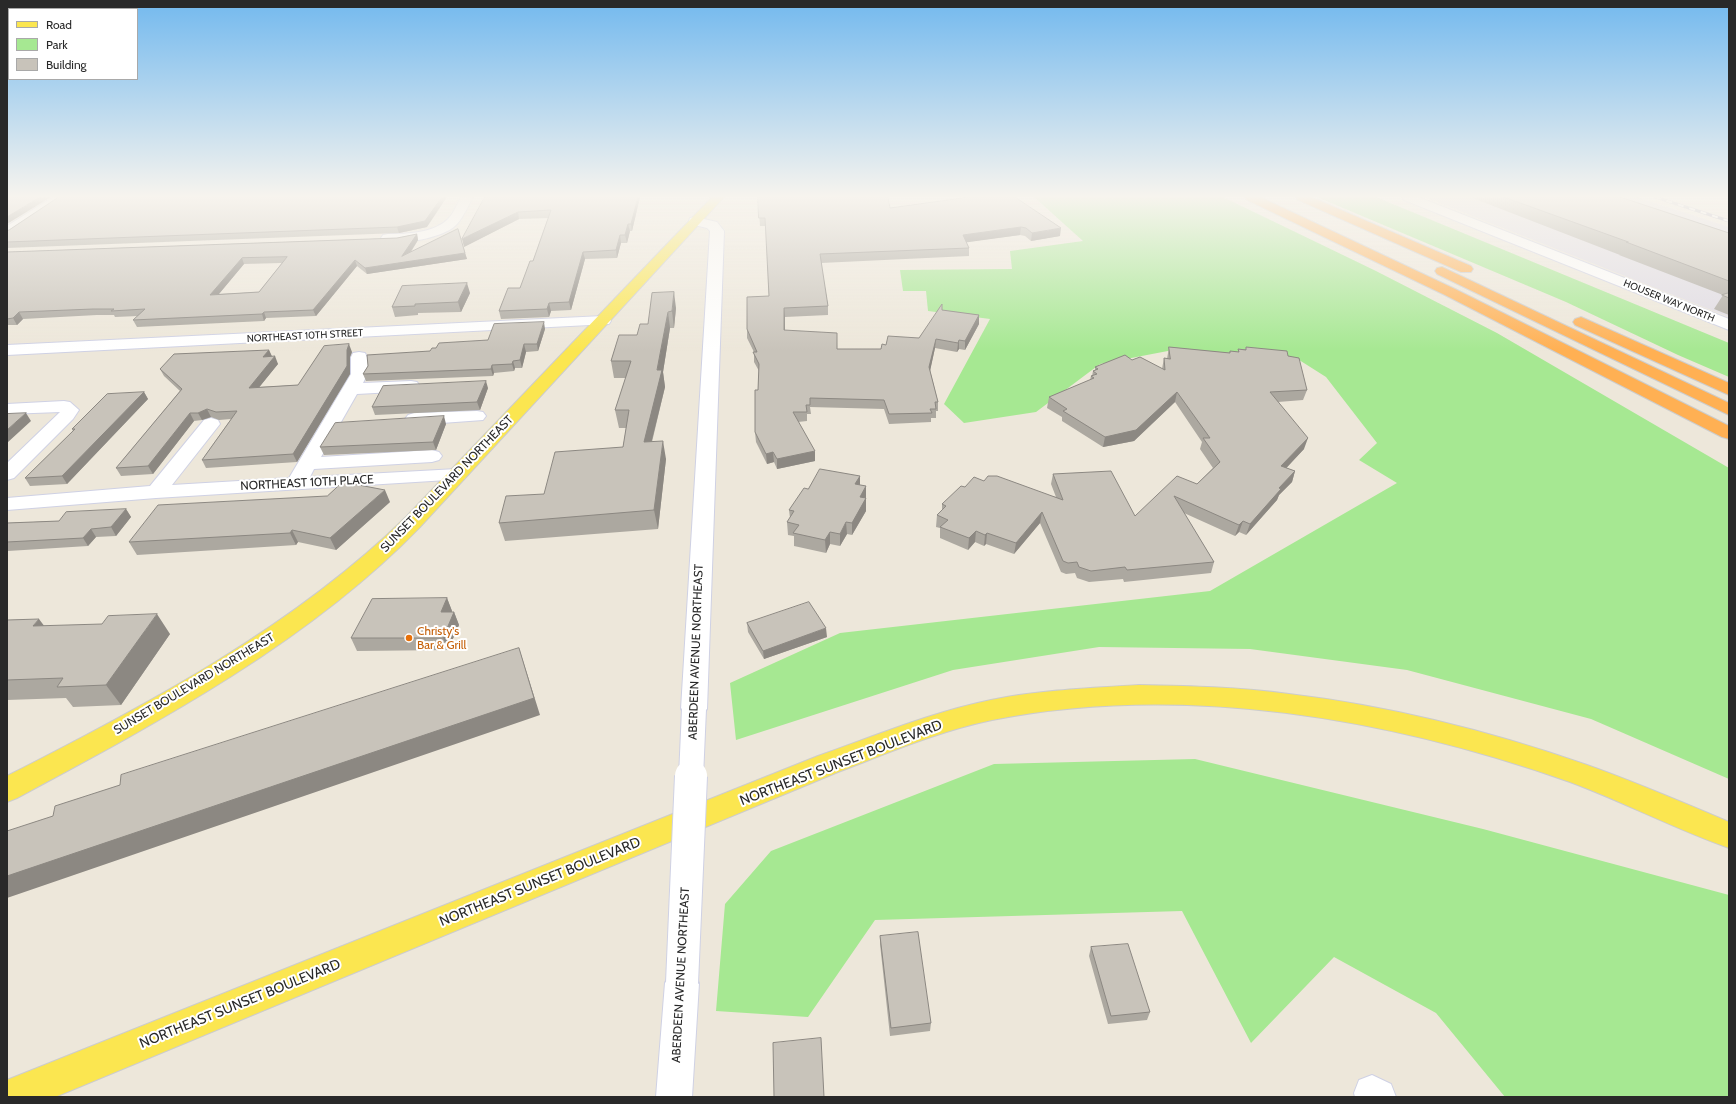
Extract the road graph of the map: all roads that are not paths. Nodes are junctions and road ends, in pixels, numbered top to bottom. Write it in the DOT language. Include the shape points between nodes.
graph roads {
  1 [pos="670,249"];
  2 [pos="716,249"];
  3 [pos="1360,249"];
  4 [pos="1394,249"];
  5 [pos="1421,249"];
  6 [pos="1539,249"];
  7 [pos="1450,292"];
  8 [pos="602,321"];
  9 [pos="1729,325"];
  10 [pos="373,332"];
  11 [pos="7,350"];
  12 [pos="427,385"];
  13 [pos="351,389"];
  14 [pos="1729,390"];
  15 [pos="7,409"];
  16 [pos="1729,410"];
  17 [pos="477,416"];
  18 [pos="400,420"];
  19 [pos="354,423"];
  20 [pos="211,424"];
  21 [pos="331,424"];
  22 [pos="1729,433"];
  23 [pos="1729,449"];
  24 [pos="432,456"];
  25 [pos="308,464"];
  26 [pos="7,474"];
  27 [pos="457,475"];
  28 [pos="296,484"];
  29 [pos="156,492"];
  30 [pos="7,504"];
  31 [pos="7,790"];
  32 [pos="1729,835"];
  33 [pos="11,1097"];
  34 [pos="674,1097"];
  1 -- 8 [label="main road, SUNSET BOULEVARD NORTHEAST"];
  2 -- 34 [label="street, ABERDEEN AVENUE NORTHEAST, bridge" via="682,983"];
  3 -- 7 [label="highway"];
  4 -- 16 [label="highway"];
  5 -- 14 [label="highway"];
  6 -- 9 [label="street, HOUSER WAY NORTH"];
  7 -- 22 [label="highway"];
  7 -- 23 [label="highway"];
  8 -- 10 [label="street, NORTHEAST 10TH STREET"];
  8 -- 27 [label="main road, SUNSET BOULEVARD NORTHEAST"];
  10 -- 11 [label="street, NORTHEAST 10TH STREET"];
  10 -- 13 [label="street" via="360,374"];
  12 -- 13 [label="street"];
  13 -- 21 [label="street"];
  15 -- 26 [label="street" via="64,406 70,410"];
  17 -- 18 [label="street"];
  19 -- 21 [label="street"];
  20 -- 29 [label="street"];
  21 -- 25 [label="street"];
  24 -- 25 [label="street"];
  25 -- 28 [label="street"];
  27 -- 28 [label="street, NORTHEAST 10TH PLACE"];
  27 -- 31 [label="main road, SUNSET BOULEVARD NORTHEAST" via="378,556 308,612 259,646 100,742"];
  28 -- 29 [label="street, NORTHEAST 10TH PLACE"];
  29 -- 30 [label="street, NORTHEAST 10TH PLACE"];
  32 -- 33 [label="main road, NORTHEAST SUNSET BOULEVARD" via="1579,774 1497,748 1385,719 1324,709 1183,694 1124,695 992,710 935,726 828,764"];
}
